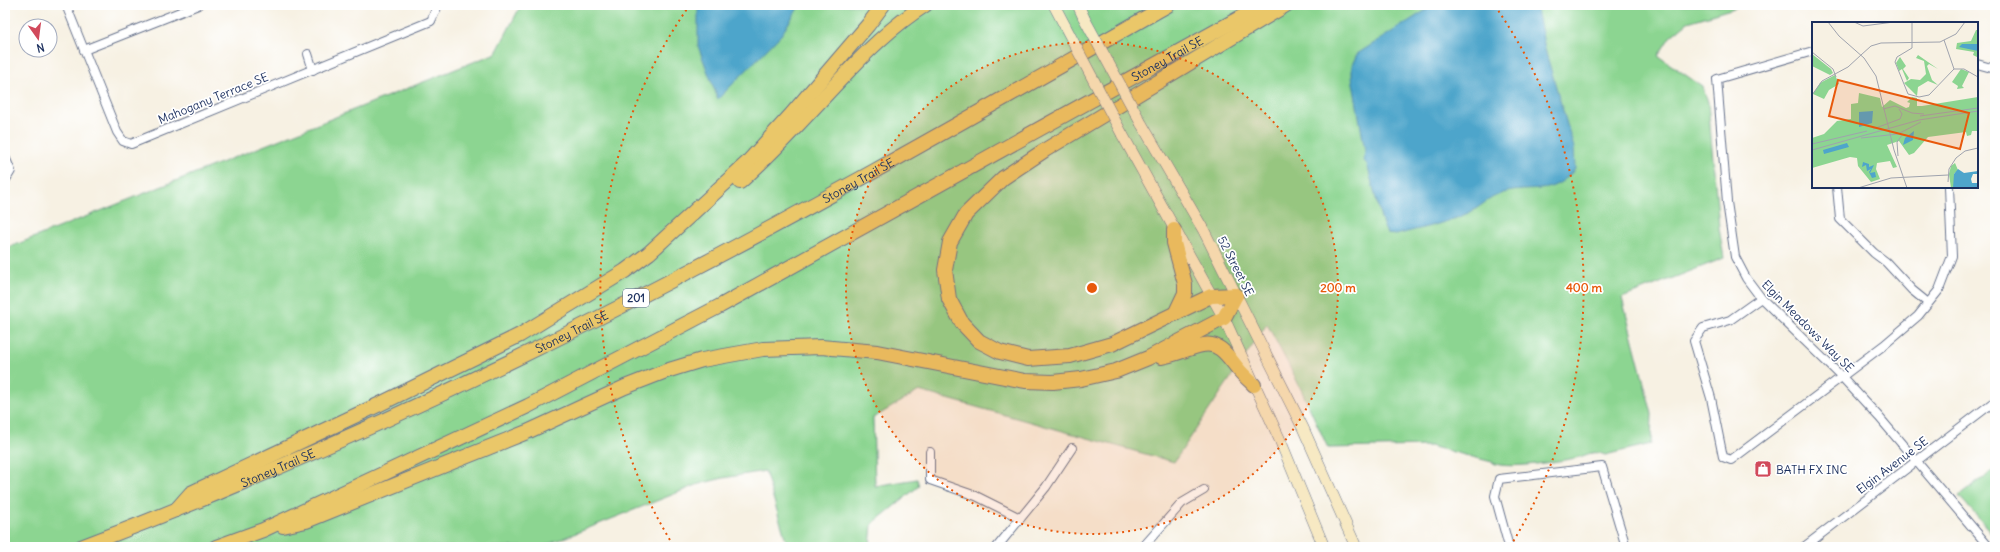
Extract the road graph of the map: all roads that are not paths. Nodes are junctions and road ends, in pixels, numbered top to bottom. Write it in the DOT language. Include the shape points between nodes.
graph roads {
  1 [pos="66,5"];
  2 [pos="198,5"];
  3 [pos="438,5"];
  4 [pos="883,5"];
  5 [pos="925,5"];
  6 [pos="1054,5"];
  7 [pos="1078,5"];
  8 [pos="1168,5"];
  9 [pos="1263,5"];
  10 [pos="1286,5"];
  11 [pos="84,50"];
  12 [pos="1812,51"];
  13 [pos="308,54"];
  14 [pos="1978,64"];
  15 [pos="1995,69"];
  16 [pos="313,70"];
  17 [pos="5,157"];
  18 [pos="5,181"];
  19 [pos="1837,188"];
  20 [pos="1949,188"];
  21 [pos="1174,230"];
  22 [pos="649,253"];
  23 [pos="1236,295"];
  24 [pos="1211,296"];
  25 [pos="1761,298"];
  26 [pos="1928,304"];
  27 [pos="1175,314"];
  28 [pos="1224,318"];
  29 [pos="1148,358"];
  30 [pos="1842,377"];
  31 [pos="1254,385"];
  32 [pos="1995,401"];
  33 [pos="1072,448"];
  34 [pos="930,452"];
  35 [pos="1918,461"];
  36 [pos="1204,490"];
  37 [pos="174,512"];
  38 [pos="1020,518"];
  39 [pos="263,530"];
  40 [pos="1988,546"];
  41 [pos="81,547"];
  42 [pos="216,547"];
  43 [pos="997,547"];
  44 [pos="1143,547"];
  45 [pos="1324,547"];
  46 [pos="1356,547"];
  47 [pos="1509,547"];
  48 [pos="1626,547"];
  49 [pos="1804,547"];
  1 -- 11 [label="street, Mahogany Terrace SE"];
  2 -- 11 [label="street"];
  3 -- 16 [label="street, Mahogany Terrace SE" via="431,21"];
  4 -- 22 [label="highway" via="747,163"];
  5 -- 22 [label="highway" via="875,43 770,154 722,198 675,236"];
  6 -- 21 [label="main road, bridge"];
  7 -- 23 [label="main road, 52 Street SE, bridge" via="1141,123 1204,231"];
  8 -- 37 [label="highway, Stoney Trail SE / 201" via="932,140 682,275 490,372"];
  9 -- 39 [label="highway, Stoney Trail SE" via="720,306 528,406"];
  10 -- 27 [label="highway" via="1003,178 966,214 950,242 945,270 949,299 962,323 979,341 1000,352 1028,359 1070,356 1112,344"];
  11 -- 16 [label="street, Mahogany Terrace SE" via="117,132 123,141 131,144"];
  12 -- 25 [label="street, Elgin Meadows Way SE" via="1716,80 1727,202 1735,257"];
  13 -- 16 [label="street"];
  14 -- 15 [label="street"];
  17 -- 18 [label="street" via="11,171"];
  19 -- 26 [label="street" via="1840,219"];
  20 -- 26 [label="street" via="1952,256 1939,290"];
  21 -- 24 [label="main road"];
  21 -- 27 [label="highway" via="1174,243 1185,284 1185,293"];
  22 -- 37 [label="highway" via="625,271 520,335 191,493"];
  23 -- 24 [label="highway"];
  23 -- 28 [label="highway"];
  23 -- 46 [label="main road, 52 Street SE" via="1303,428"];
  24 -- 27 [label="highway"];
  24 -- 28 [label="main road"];
  25 -- 30 [label="street, Elgin Meadows Way SE"];
  25 -- 30 [label="street" via="1730,320 1703,328 1694,341 1711,398 1723,457 1731,460"];
  26 -- 30 [label="street" via="1884,345"];
  28 -- 29 [label="highway"];
  28 -- 31 [label="main road"];
  29 -- 31 [label="highway" via="1212,345 1223,349"];
  29 -- 39 [label="highway" via="1116,371 1052,382 1025,381 877,352 821,347 763,349 710,359 666,371 527,432 306,521"];
  30 -- 35 [label="street, Elgin Meadows Way SE"];
  31 -- 45 [label="main road" via="1280,440"];
  32 -- 35 [label="street, Elgin Avenue SE"];
  33 -- 38 [label="street" via="1046,487"];
  34 -- 38 [label="street" via="930,480 976,496"];
  35 -- 40 [label="street, Elgin Meadows Way SE"];
  35 -- 49 [label="street, Elgin Avenue SE"];
  36 -- 44 [label="street" via="1182,503"];
  37 -- 41 [label="highway, Stoney Trail SE / 201"];
  38 -- 43 [label="street"];
  39 -- 42 [label="highway, Stoney Trail SE"];
  47 -- 48 [label="street" via="1495,496 1499,479 1602,467"];
}
